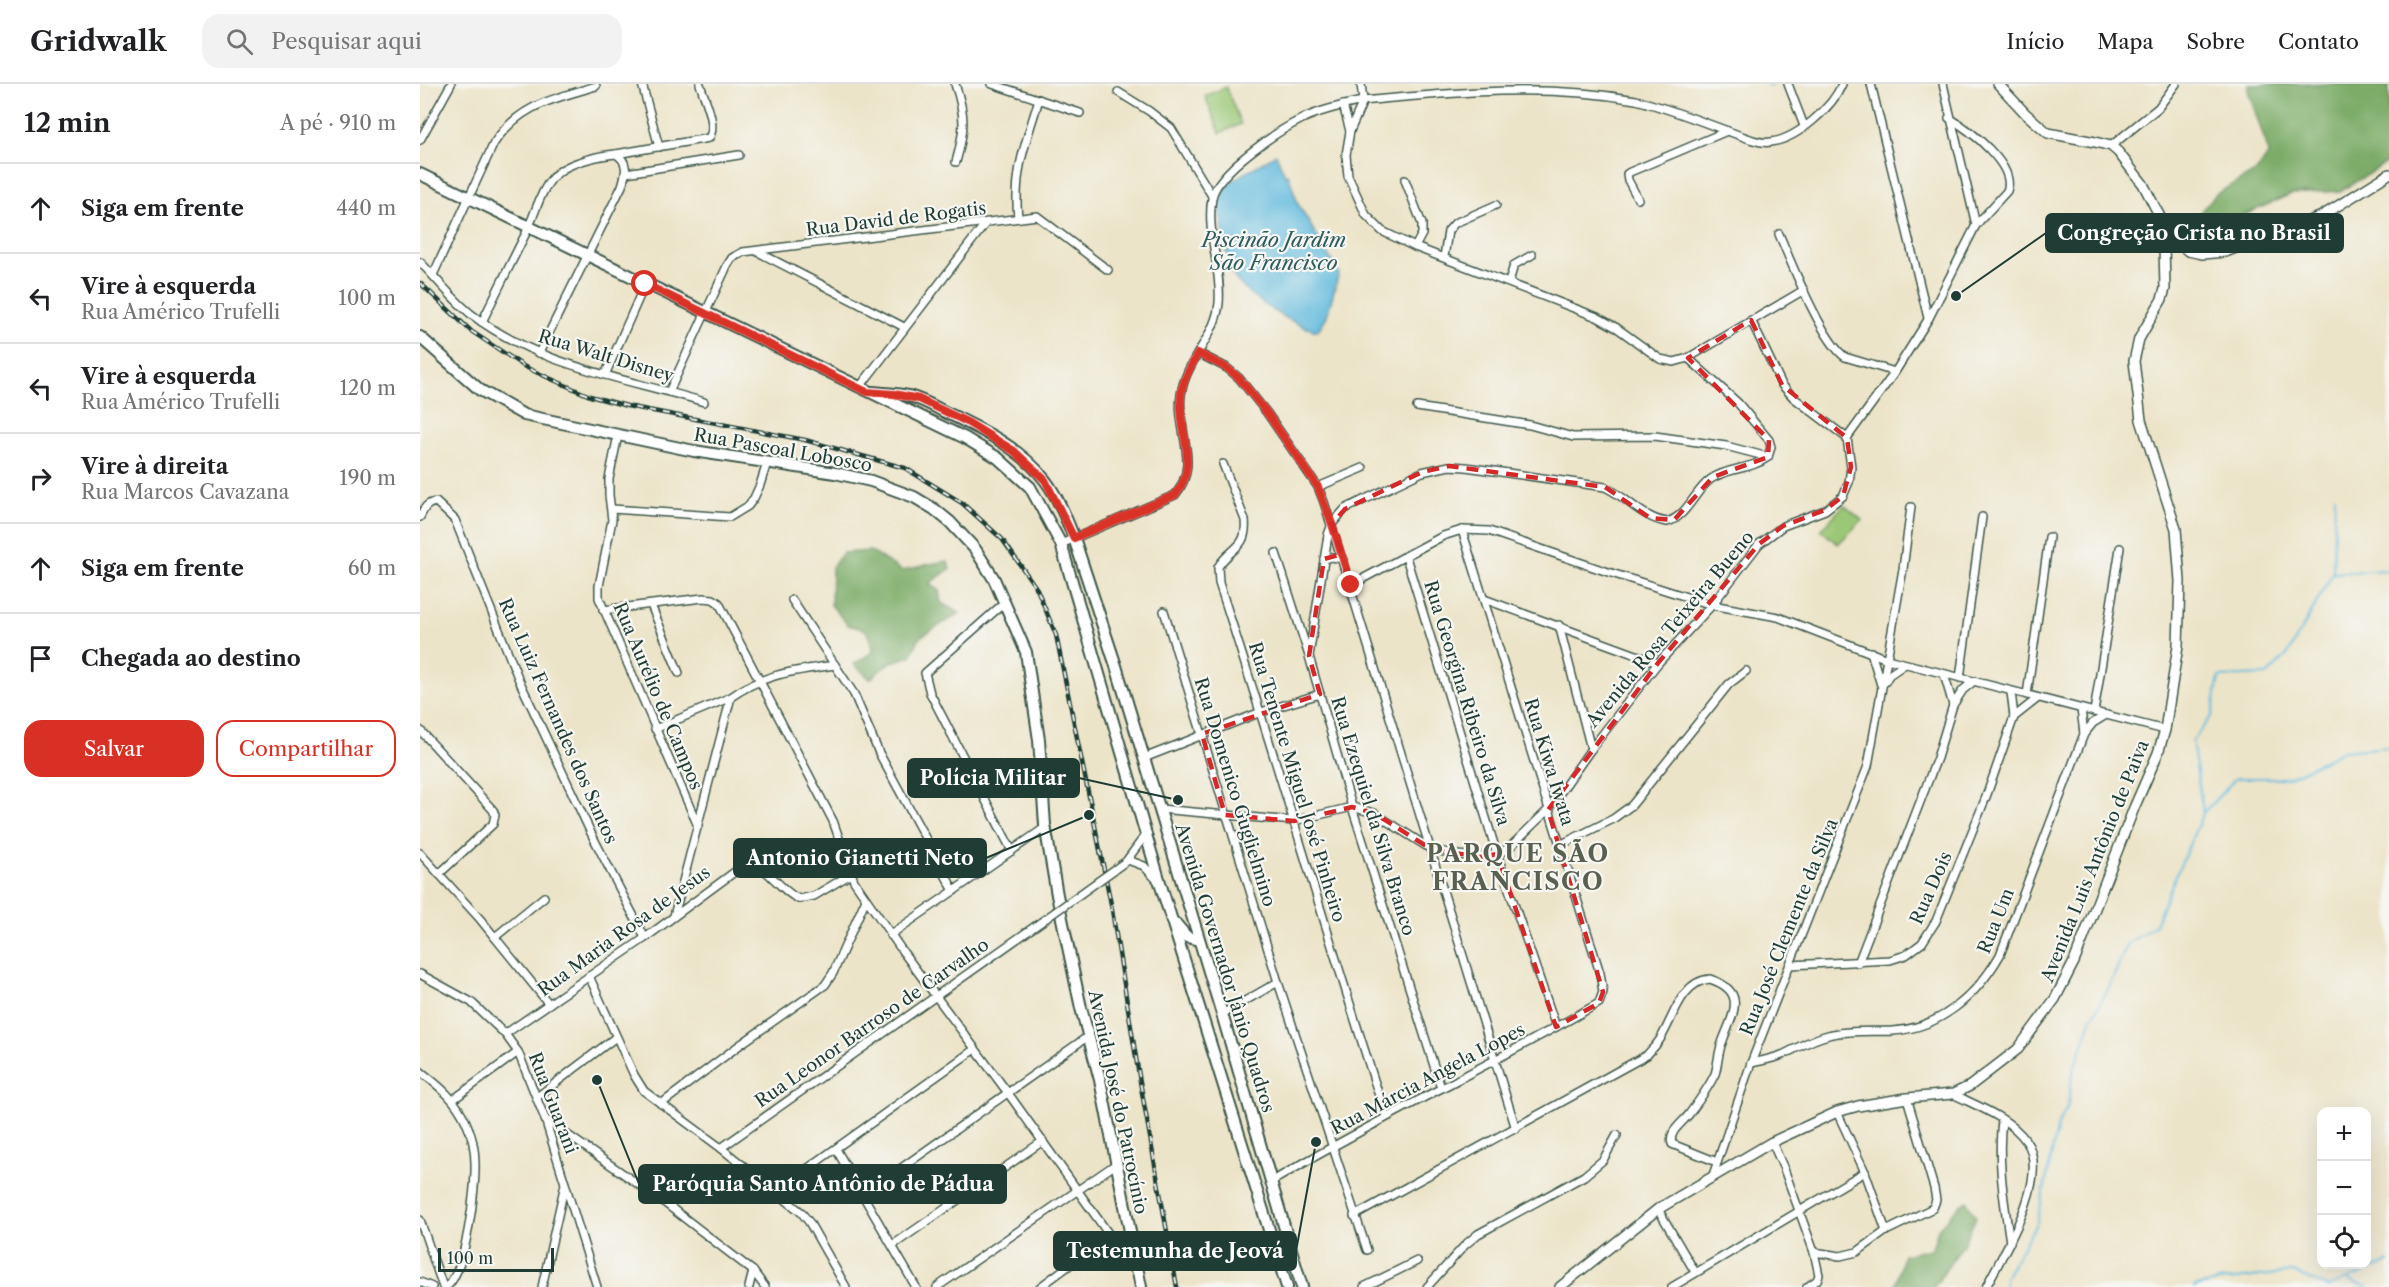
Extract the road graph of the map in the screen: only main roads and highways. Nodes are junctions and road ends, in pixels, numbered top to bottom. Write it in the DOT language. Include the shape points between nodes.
graph roads {
  1 [pos="420,174"];
  2 [pos="420,337"];
  3 [pos="863,390"];
  4 [pos="926,402"];
  5 [pos="916,415"];
  6 [pos="1139,807"];
  7 [pos="1160,809"];
  8 [pos="1147,833"];
  9 [pos="1177,867"];
  10 [pos="1171,916"];
  11 [pos="1063,923"];
  12 [pos="1199,940"];
  13 [pos="1200,1009"];
  14 [pos="1220,1009"];
  15 [pos="1226,1027"];
  16 [pos="1209,1037"];
  17 [pos="1140,1281"];
  18 [pos="1287,1287"];
  19 [pos="1302,1287"];
  1 -- 3 [label="main road, Avenida Governador Jânio Quadros"];
  2 -- 11 [label="main road, Rua Pascoal Lobosco" via="480,390 512,409 618,435 871,481 914,497 966,536 994,579 1026,652 1046,827"];
  3 -- 4 [label="main road, Avenida Governador Jânio Quadros"];
  3 -- 5 [label="main road, Avenida Governador Jânio Quadros"];
  4 -- 5 [label="main road"];
  4 -- 7 [label="main road, Avenida Governador Jânio Quadros" via="989,434 1045,480 1074,538"];
  5 -- 6 [label="main road, Avenida Governador Jânio Quadros" via="998,458 1030,487 1061,544"];
  6 -- 7 [label="main road"];
  6 -- 8 [label="main road, Avenida Governador Jânio Quadros"];
  7 -- 9 [label="main road, Avenida Governador Jânio Quadros"];
  8 -- 9 [label="main road" via="1160,832"];
  8 -- 10 [label="main road, Avenida Governador Jânio Quadros"];
  9 -- 12 [label="main road, Avenida Governador Jânio Quadros"];
  10 -- 12 [label="main road" via="1187,937"];
  10 -- 13 [label="main road, Avenida Governador Jânio Quadros"];
  11 -- 17 [label="main road, Avenida José do Patrocínio" via="1100,1080"];
  12 -- 14 [label="main road, Avenida Governador Jânio Quadros"];
  13 -- 14 [label="main road"];
  13 -- 16 [label="main road, Avenida Governador Jânio Quadros"];
  14 -- 15 [label="main road, Avenida Governador Jânio Quadros"];
  15 -- 16 [label="main road" via="1216,1028"];
  15 -- 19 [label="main road, Avenida Governador Jânio Quadros"];
  16 -- 18 [label="main road, Avenida Governador Jânio Quadros"];
}
